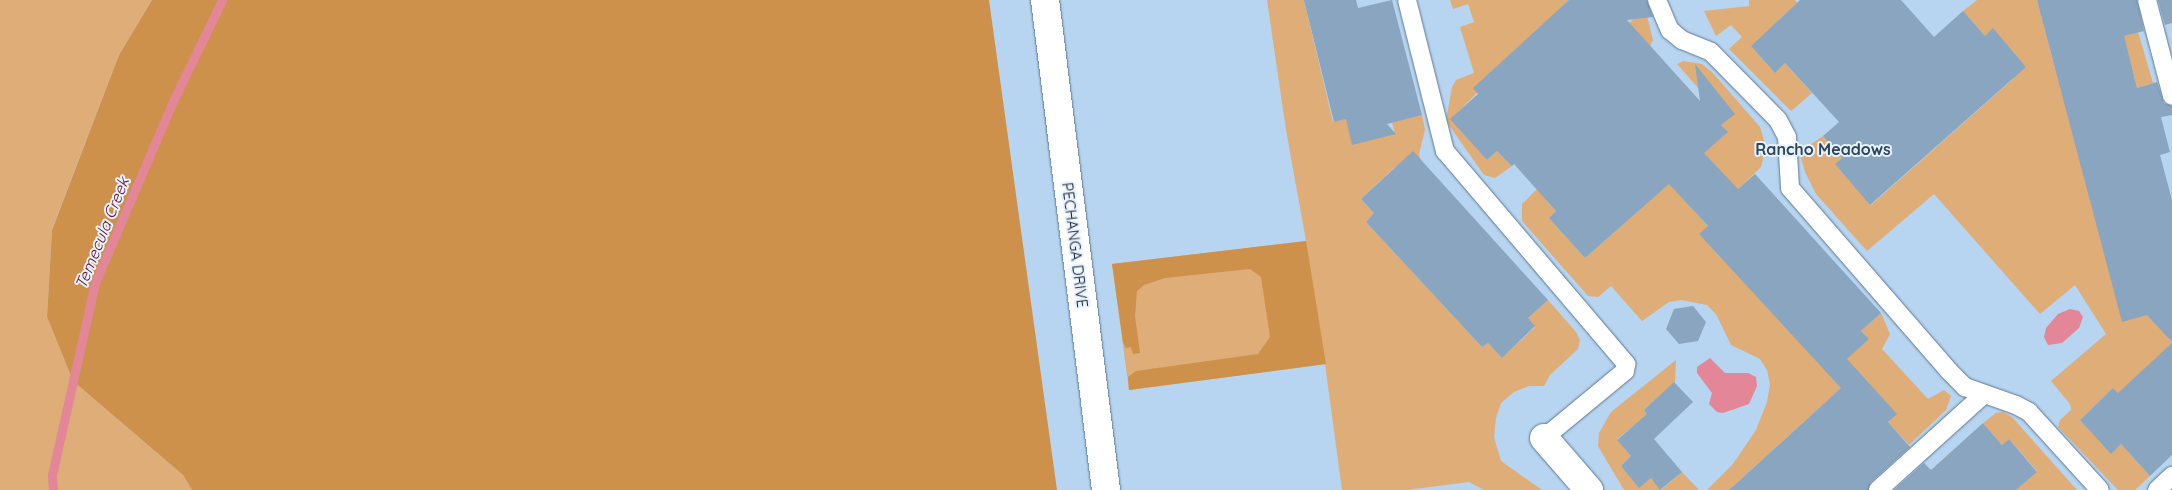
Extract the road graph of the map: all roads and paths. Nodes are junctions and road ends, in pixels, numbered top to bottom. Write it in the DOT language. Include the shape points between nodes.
graph roads {
  1 [pos="1045,0"];
  2 [pos="1407,0"];
  3 [pos="1657,0"];
  4 [pos="2147,0"];
  5 [pos="2172,96"];
  6 [pos="1983,395"];
  7 [pos="1544,438"];
  8 [pos="2172,476"];
  9 [pos="1106,490"];
  10 [pos="1589,490"];
  11 [pos="1878,490"];
  12 [pos="2100,490"];
  13 [pos="2157,490"];
  1 -- 9 [label="street, PECHANGA DRIVE"];
  2 -- 7 [label="lane" via="1445,151 1626,364 1625,371"];
  3 -- 6 [label="lane" via="1670,30 1682,40 1711,52 1778,120 1787,137 1790,188 1949,371 1965,387"];
  4 -- 5 [label="lane"];
  6 -- 11 [label="lane"];
  6 -- 12 [label="lane" via="2016,404 2029,412"];
  7 -- 10 [label="street"];
  8 -- 13 [label="lane"];
}
